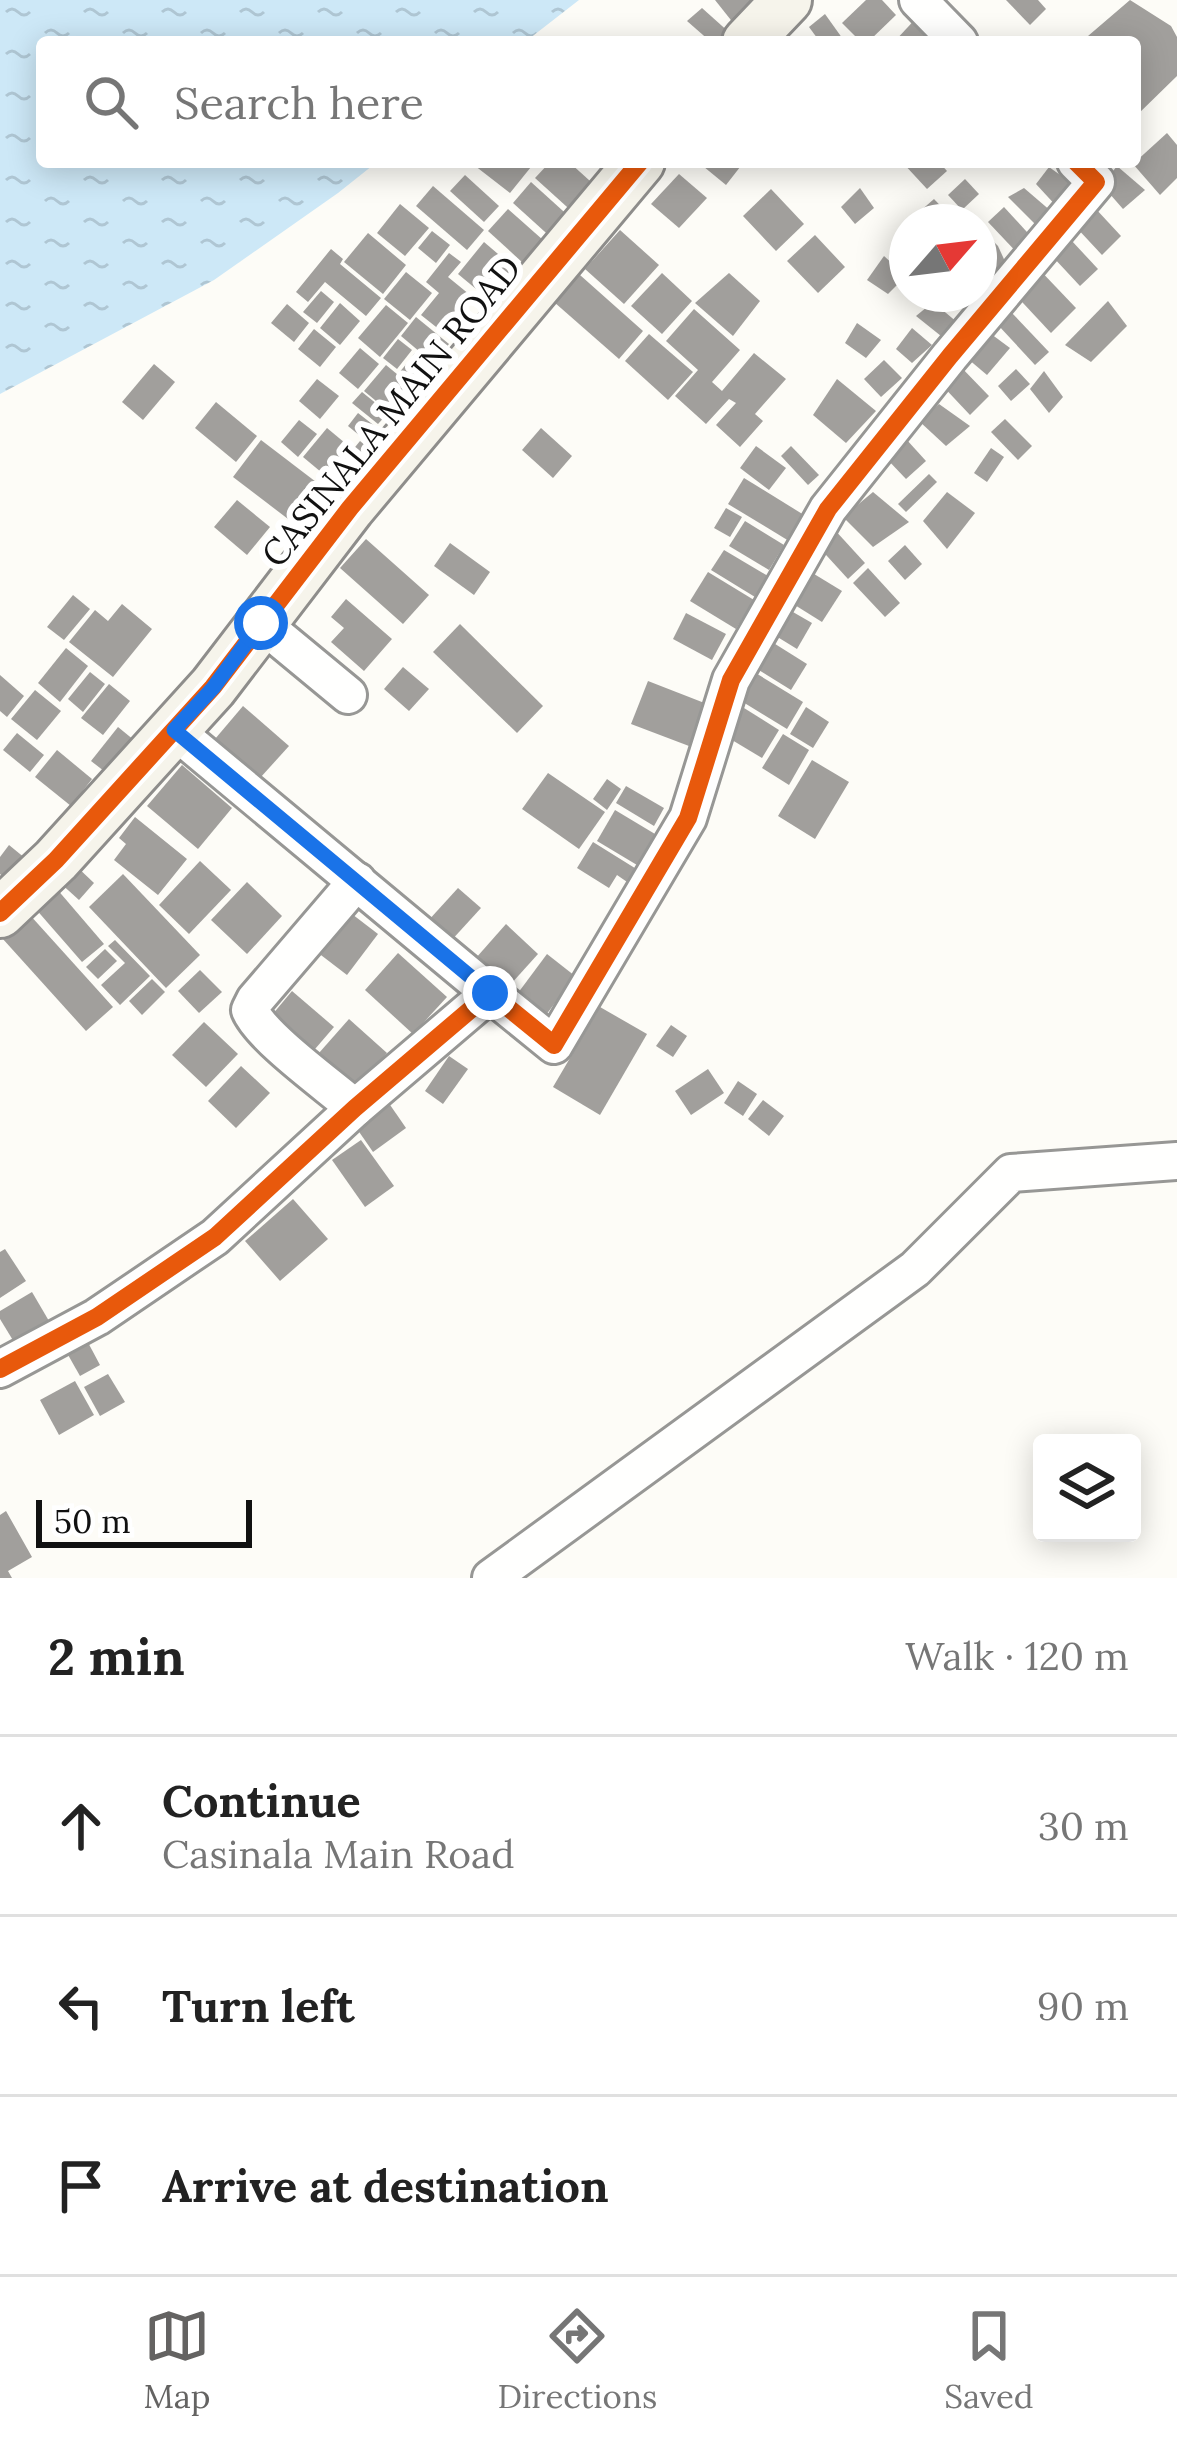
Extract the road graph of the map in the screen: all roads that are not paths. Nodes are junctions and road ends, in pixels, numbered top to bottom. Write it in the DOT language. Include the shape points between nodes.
graph roads {
  1 [pos="787,0"];
  2 [pos="918,0"];
  3 [pos="753,36"];
  4 [pos="953,36"];
  5 [pos="635,168"];
  6 [pos="1082,168"];
  7 [pos="261,623"];
  8 [pos="348,694"];
  9 [pos="174,730"];
  10 [pos="357,881"];
  11 [pos="0,914"];
  12 [pos="490,993"];
  13 [pos="355,1108"];
  14 [pos="1177,1161"];
  15 [pos="0,1369"];
  16 [pos="491,1578"];
  1 -- 3 [label="street"];
  2 -- 4 [label="street"];
  5 -- 7 [label="street, CASINALA MAIN ROAD"];
  6 -- 12 [label="street" via="1096,182 827,509 731,680 688,818 554,1045"];
  7 -- 8 [label="street"];
  7 -- 9 [label="street, CASINALA MAIN ROAD"];
  9 -- 10 [label="street"];
  9 -- 11 [label="street, CASINALA MAIN ROAD"];
  10 -- 12 [label="street"];
  10 -- 13 [label="street" via="250,1010"];
  12 -- 13 [label="street"];
  13 -- 15 [label="street" via="215,1237 97,1317"];
  14 -- 16 [label="street" via="1011,1173 915,1269"];
}
